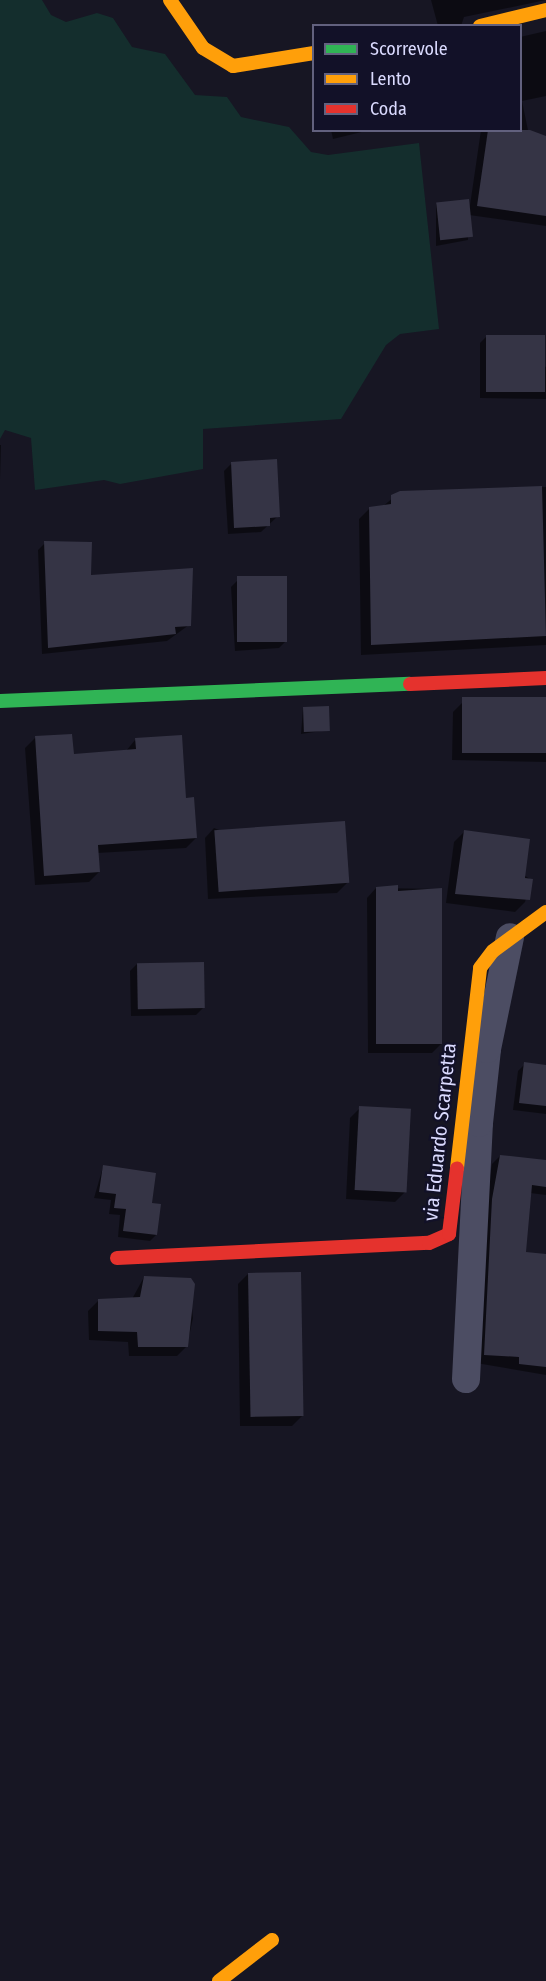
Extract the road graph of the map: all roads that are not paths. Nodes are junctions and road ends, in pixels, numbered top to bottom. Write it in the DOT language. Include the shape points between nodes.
graph roads {
  1 [pos="171,0"];
  2 [pos="546,10"];
  3 [pos="488,24"];
  4 [pos="312,53"];
  5 [pos="546,678"];
  6 [pos="0,700"];
  7 [pos="546,912"];
  8 [pos="510,937"];
  9 [pos="117,1258"];
  10 [pos="466,1378"];
  11 [pos="272,1940"];
  12 [pos="219,1981"];
  1 -- 4 [label="street" via="203,48 233,66"];
  2 -- 3 [label="street"];
  5 -- 6 [label="street"];
  7 -- 8 [label="street, via Eduardo Scarpetta"];
  8 -- 9 [label="street, via Eduardo Scarpetta" via="480,968 449,1234 429,1243 326,1251"];
  8 -- 10 [label="street" via="487,1049 479,1123"];
  11 -- 12 [label="street"];
}
